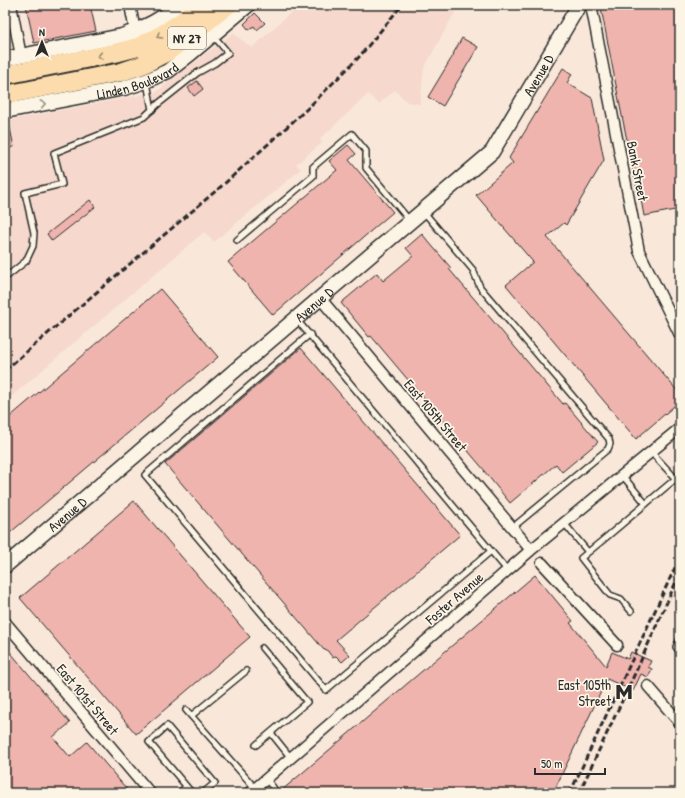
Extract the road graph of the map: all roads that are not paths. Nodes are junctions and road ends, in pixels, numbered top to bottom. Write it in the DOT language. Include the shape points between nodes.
graph roads {
  1 [pos="11,5"];
  2 [pos="130,5"];
  3 [pos="180,5"];
  4 [pos="201,5"];
  5 [pos="228,5"];
  6 [pos="248,5"];
  7 [pos="579,5"];
  8 [pos="591,5"];
  9 [pos="211,36"];
  10 [pos="136,39"];
  11 [pos="21,56"];
  12 [pos="5,59"];
  13 [pos="144,73"];
  14 [pos="5,75"];
  15 [pos="5,95"];
  16 [pos="152,110"];
  17 [pos="5,111"];
  18 [pos="423,211"];
  19 [pos="411,221"];
  20 [pos="237,240"];
  21 [pos="5,278"];
  22 [pos="320,298"];
  23 [pos="296,318"];
  24 [pos="310,334"];
  25 [pos="680,335"];
  26 [pos="680,428"];
  27 [pos="651,452"];
  28 [pos="622,475"];
  29 [pos="678,477"];
  30 [pos="646,504"];
  31 [pos="564,523"];
  32 [pos="512,528"];
  33 [pos="531,550"];
  34 [pos="491,551"];
  35 [pos="588,552"];
  36 [pos="542,563"];
  37 [pos="5,566"];
  38 [pos="507,570"];
  39 [pos="631,611"];
  40 [pos="5,622"];
  41 [pos="680,639"];
  42 [pos="617,644"];
  43 [pos="262,648"];
  44 [pos="680,652"];
  45 [pos="246,671"];
  46 [pos="648,686"];
  47 [pos="186,710"];
  48 [pos="191,716"];
  49 [pos="680,723"];
  50 [pos="271,733"];
  51 [pos="256,745"];
  52 [pos="291,758"];
  53 [pos="266,779"];
  54 [pos="186,787"];
  55 [pos="253,791"];
  56 [pos="150,793"];
  57 [pos="179,793"];
  58 [pos="192,793"];
  59 [pos="202,793"];
  60 [pos="277,793"];
  1 -- 11 [label="street"];
  2 -- 10 [label="street"];
  3 -- 10 [label="main road, Linden Boulevard" via="152,24"];
  4 -- 10 [label="highway, Linden Boulevard / NY 27, one-way" via="166,32"];
  5 -- 13 [label="highway, Linden Boulevard / NY 27"];
  6 -- 9 [label="main road, Linden Boulevard"];
  7 -- 18 [label="main road, Avenue D" via="492,152"];
  8 -- 25 [label="street, Bank Street" via="639,252"];
  9 -- 13 [label="main road, Linden Boulevard" via="168,71"];
  9 -- 16 [label="lane" via="228,53"];
  10 -- 11 [label="main road, Linden Boulevard" via="117,38"];
  10 -- 13 [label="street"];
  10 -- 14 [label="highway, Linden Boulevard / NY 27, one-way" via="116,53"];
  11 -- 12 [label="main road, Linden Boulevard"];
  13 -- 15 [label="highway, Linden Boulevard / NY 27" via="121,72"];
  13 -- 16 [label="lane"];
  17 -- 13 [label="main road, Linden Boulevard, one-way" via="124,88"];
  16 -- 21 [label="lane" via="144,117 54,153 62,184 24,193 34,233 33,246 26,261"];
  18 -- 19 [label="main road, Avenue D"];
  18 -- 32 [label="lane" via="473,270 480,287 609,439 608,449"];
  19 -- 20 [label="lane" via="366,168 366,151 352,134 313,167 313,176"];
  19 -- 22 [label="main road, Avenue D"];
  22 -- 23 [label="main road, Avenue D"];
  22 -- 32 [label="street, East 105th Street"];
  23 -- 24 [label="lane"];
  23 -- 37 [label="main road, Avenue D"];
  24 -- 34 [label="lane"];
  24 -- 34 [label="lane" via="145,475 326,690"];
  26 -- 27 [label="street, Foster Avenue"];
  27 -- 28 [label="street, Foster Avenue"];
  27 -- 29 [label="lane"];
  28 -- 30 [label="lane"];
  28 -- 31 [label="street, Foster Avenue"];
  29 -- 30 [label="lane"];
  30 -- 35 [label="lane"];
  31 -- 33 [label="street, Foster Avenue"];
  31 -- 35 [label="lane"];
  32 -- 33 [label="street, East 105th Street"];
  33 -- 38 [label="street, Foster Avenue"];
  34 -- 38 [label="lane"];
  35 -- 39 [label="lane" via="581,558 610,595 621,599"];
  36 -- 42 [label="street"];
  38 -- 52 [label="street, Foster Avenue"];
  40 -- 56 [label="street, East 101st Street"];
  41 -- 44 [label="lane" via="676,647"];
  43 -- 50 [label="lane" via="307,702"];
  45 -- 48 [label="lane"];
  46 -- 49 [label="street"];
  47 -- 48 [label="lane"];
  48 -- 55 [label="lane"];
  50 -- 51 [label="lane"];
  50 -- 52 [label="lane"];
  52 -- 53 [label="street, Foster Avenue"];
  53 -- 55 [label="street, Foster Avenue"];
  53 -- 60 [label="lane"];
  54 -- 57 [label="lane"];
  54 -- 58 [label="lane"];
  54 -- 59 [label="lane" via="149,742 167,726 215,783"];
}
